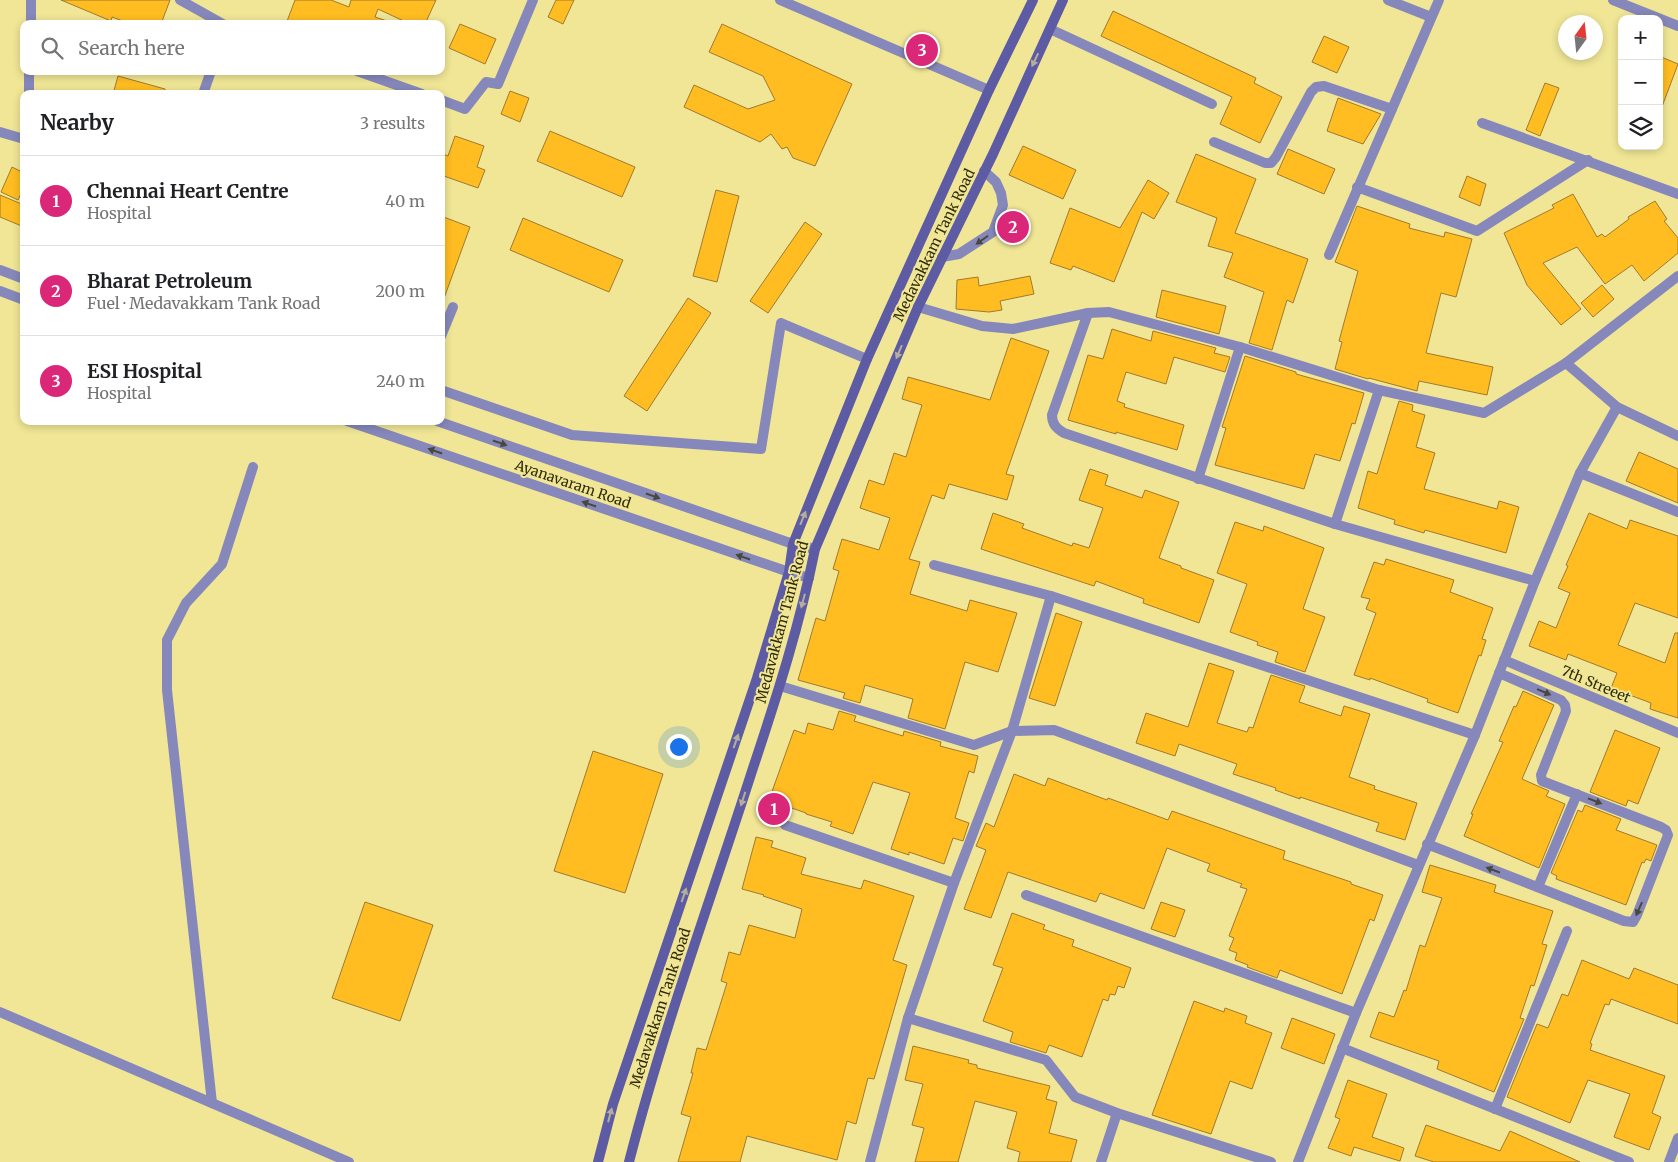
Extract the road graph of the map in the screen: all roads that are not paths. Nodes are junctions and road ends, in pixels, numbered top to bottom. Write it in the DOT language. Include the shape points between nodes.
graph roads {
  1 [pos="31,0"];
  2 [pos="180,0"];
  3 [pos="534,0"];
  4 [pos="1033,0"];
  5 [pos="1063,0"];
  6 [pos="1388,0"];
  7 [pos="1439,0"];
  8 [pos="790,1"];
  9 [pos="1619,1"];
  10 [pos="1431,17"];
  11 [pos="30,20"];
  12 [pos="216,20"];
  13 [pos="1678,26"];
  14 [pos="1050,29"];
  15 [pos="29,75"];
  16 [pos="210,75"];
  17 [pos="368,75"];
  18 [pos="29,90"];
  19 [pos="204,90"];
  20 [pos="411,90"];
  21 [pos="989,90"];
  22 [pos="445,101"];
  23 [pos="1212,104"];
  24 [pos="1392,109"];
  25 [pos="1482,123"];
  26 [pos="0,132"];
  27 [pos="20,138"];
  28 [pos="1214,142"];
  29 [pos="1588,160"];
  30 [pos="984,171"];
  31 [pos="1357,187"];
  32 [pos="1678,194"];
  33 [pos="1329,255"];
  34 [pos="942,257"];
  35 [pos="0,270"];
  36 [pos="1678,276"];
  37 [pos="20,278"];
  38 [pos="0,291"];
  39 [pos="20,298"];
  40 [pos="453,307"];
  41 [pos="918,307"];
  42 [pos="1088,313"];
  43 [pos="445,326"];
  44 [pos="1240,347"];
  45 [pos="867,359"];
  46 [pos="1566,363"];
  47 [pos="1379,390"];
  48 [pos="445,391"];
  49 [pos="1617,407"];
  50 [pos="445,424"];
  51 [pos="359,425"];
  52 [pos="1678,436"];
  53 [pos="253,467"];
  54 [pos="1580,473"];
  55 [pos="1198,479"];
  56 [pos="1678,512"];
  57 [pos="1334,524"];
  58 [pos="793,544"];
  59 [pos="815,549"];
  60 [pos="934,565"];
  61 [pos="789,572"];
  62 [pos="809,578"];
  63 [pos="1534,581"];
  64 [pos="1050,596"];
  65 [pos="1504,660"];
  66 [pos="1499,673"];
  67 [pos="780,686"];
  68 [pos="1012,731"];
  69 [pos="1678,733"];
  70 [pos="1474,735"];
  71 [pos="1577,794"];
  72 [pos="785,825"];
  73 [pos="1427,844"];
  74 [pos="1418,865"];
  75 [pos="954,883"];
  76 [pos="1538,888"];
  77 [pos="1026,895"];
  78 [pos="1567,931"];
  79 [pos="0,1012"];
  80 [pos="1356,1013"];
  81 [pos="908,1018"];
  82 [pos="1342,1048"];
  83 [pos="212,1103"];
  84 [pos="1496,1108"];
  85 [pos="1118,1113"];
  86 [pos="1678,1138"];
  87 [pos="350,1162"];
  88 [pos="598,1162"];
  89 [pos="629,1162"];
  90 [pos="870,1162"];
  91 [pos="1101,1162"];
  92 [pos="1271,1162"];
  93 [pos="1298,1162"];
  94 [pos="1629,1162"];
  95 [pos="1669,1162"];
  1 -- 11 [label="street"];
  2 -- 12 [label="street"];
  3 -- 22 [label="street" via="498,84 486,82 465,108"];
  4 -- 21 [label="main road, Medavakkam Tank Road"];
  5 -- 14 [label="main road, Medavakkam Tank Road"];
  6 -- 10 [label="street"];
  7 -- 10 [label="street"];
  8 -- 21 [label="street"];
  9 -- 13 [label="street"];
  10 -- 24 [label="street"];
  14 -- 23 [label="street"];
  14 -- 30 [label="main road, Medavakkam Tank Road, one-way"];
  15 -- 18 [label="street"];
  16 -- 19 [label="street"];
  17 -- 20 [label="street"];
  21 -- 45 [label="main road, Medavakkam Tank Road"];
  24 -- 28 [label="street" via="1324,86 1316,87 1271,163"];
  24 -- 31 [label="street"];
  25 -- 29 [label="street"];
  26 -- 27 [label="street"];
  29 -- 31 [label="street" via="1477,231"];
  29 -- 32 [label="street"];
  30 -- 34 [label="main road, Medavakkam Tank Road"];
  30 -- 34 [label="street, one-way" via="996,182 1004,205 993,232 959,254"];
  31 -- 33 [label="street"];
  34 -- 41 [label="main road, Medavakkam Tank Road"];
  35 -- 37 [label="street"];
  36 -- 46 [label="street"];
  38 -- 39 [label="street"];
  40 -- 43 [label="street"];
  41 -- 42 [label="street" via="982,326 1013,329"];
  41 -- 59 [label="main road, Medavakkam Tank Road, one-way"];
  42 -- 44 [label="street" via="1109,312"];
  42 -- 55 [label="street" via="1052,415 1054,426 1064,433"];
  44 -- 47 [label="street"];
  44 -- 55 [label="street"];
  45 -- 48 [label="street" via="781,323 761,449 572,435"];
  58 -- 45 [label="main road, Medavakkam Tank Road, one-way"];
  46 -- 47 [label="street" via="1484,413"];
  46 -- 49 [label="street"];
  47 -- 57 [label="street"];
  49 -- 52 [label="street"];
  49 -- 54 [label="street"];
  50 -- 58 [label="street, Ayanavaram Road, one-way"];
  61 -- 51 [label="street, Ayanavaram Road, one-way"];
  53 -- 83 [label="street" via="222,564 186,604 167,640 167,690"];
  54 -- 56 [label="street"];
  54 -- 63 [label="street"];
  55 -- 57 [label="street"];
  57 -- 63 [label="street"];
  58 -- 59 [label="street, Ayanavaram Road"];
  58 -- 61 [label="main road, Medavakkam Tank Road"];
  59 -- 62 [label="main road, Medavakkam Tank Road"];
  60 -- 64 [label="street"];
  61 -- 62 [label="street, Ayanavaram Road"];
  88 -- 61 [label="main road, Medavakkam Tank Road, one-way" via="613,1104 757,678"];
  62 -- 67 [label="main road, Medavakkam Tank Road, one-way"];
  63 -- 65 [label="street"];
  64 -- 68 [label="street"];
  64 -- 70 [label="street"];
  65 -- 66 [label="street"];
  65 -- 69 [label="street, 7th Streeet"];
  66 -- 70 [label="street"];
  66 -- 71 [label="street, one-way" via="1561,700 1565,705 1566,711 1541,775 1542,781"];
  67 -- 68 [label="street" via="974,745"];
  67 -- 89 [label="main road, Medavakkam Tank Road, one-way" via="665,1033"];
  68 -- 74 [label="street" via="1054,730"];
  68 -- 75 [label="street"];
  70 -- 73 [label="street"];
  71 -- 76 [label="street"];
  71 -- 76 [label="street, one-way" via="1666,830 1668,835 1637,915 1632,922 1624,921"];
  72 -- 75 [label="street"];
  73 -- 74 [label="street"];
  76 -- 73 [label="street, one-way"];
  74 -- 80 [label="street"];
  75 -- 81 [label="street"];
  77 -- 80 [label="street"];
  78 -- 84 [label="street"];
  79 -- 83 [label="street"];
  80 -- 82 [label="street"];
  81 -- 85 [label="street" via="1046,1060 1075,1097"];
  81 -- 90 [label="street"];
  82 -- 84 [label="street"];
  82 -- 93 [label="street"];
  83 -- 87 [label="street"];
  84 -- 94 [label="street"];
  85 -- 91 [label="street"];
  85 -- 92 [label="street"];
  86 -- 95 [label="street"];
}
